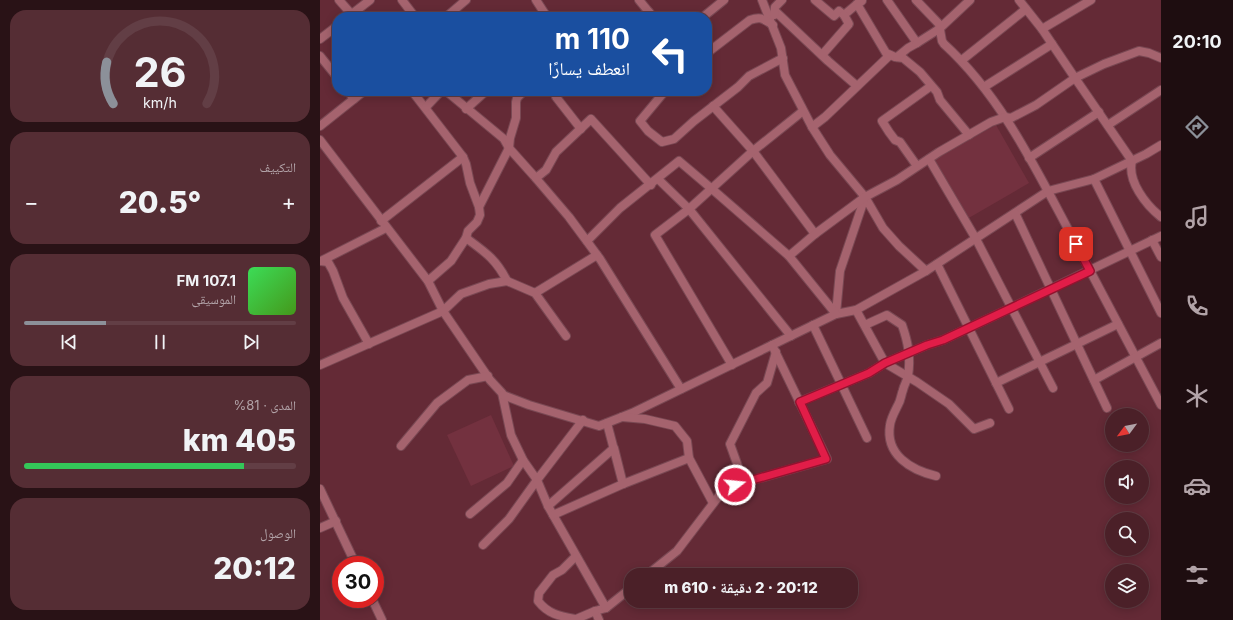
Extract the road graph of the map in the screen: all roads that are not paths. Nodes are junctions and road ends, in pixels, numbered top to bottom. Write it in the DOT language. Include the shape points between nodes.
graph roads {
  1 [pos="339,0"];
  2 [pos="370,0"];
  3 [pos="402,0"];
  4 [pos="536,0"];
  5 [pos="639,0"];
  6 [pos="762,0"];
  7 [pos="782,0"];
  8 [pos="814,0"];
  9 [pos="887,0"];
  10 [pos="916,0"];
  11 [pos="970,0"];
  12 [pos="1019,0"];
  13 [pos="1090,0"];
  14 [pos="464,1"];
  15 [pos="719,2"];
  16 [pos="859,2"];
  17 [pos="1026,9"];
  18 [pos="775,11"];
  19 [pos="348,12"];
  20 [pos="356,12"];
  21 [pos="411,12"];
  22 [pos="452,12"];
  23 [pos="544,12"];
  24 [pos="646,12"];
  25 [pos="708,12"];
  26 [pos="844,15"];
  27 [pos="773,26"];
  28 [pos="939,29"];
  29 [pos="1042,29"];
  30 [pos="332,30"];
  31 [pos="320,39"];
  32 [pos="917,43"];
  33 [pos="1052,44"];
  34 [pos="712,49"];
  35 [pos="822,55"];
  36 [pos="320,56"];
  37 [pos="893,56"];
  38 [pos="783,58"];
  39 [pos="1161,58"];
  40 [pos="962,60"];
  41 [pos="323,65"];
  42 [pos="332,73"];
  43 [pos="1076,78"];
  44 [pos="857,86"];
  45 [pos="931,86"];
  46 [pos="984,87"];
  47 [pos="1161,90"];
  48 [pos="352,96"];
  49 [pos="358,96"];
  50 [pos="416,96"];
  51 [pos="436,96"];
  52 [pos="452,96"];
  53 [pos="480,96"];
  54 [pos="519,96"];
  55 [pos="557,96"];
  56 [pos="661,96"];
  57 [pos="354,99"];
  58 [pos="713,106"];
  59 [pos="426,107"];
  60 [pos="466,109"];
  61 [pos="804,111"];
  62 [pos="1099,112"];
  63 [pos="1005,117"];
  64 [pos="1108,125"];
  65 [pos="320,126"];
  66 [pos="812,127"];
  67 [pos="581,129"];
  68 [pos="969,135"];
  69 [pos="320,140"];
  70 [pos="1161,145"];
  71 [pos="509,148"];
  72 [pos="753,151"];
  73 [pos="463,156"];
  74 [pos="929,158"];
  75 [pos="1029,158"];
  76 [pos="1132,161"];
  77 [pos="917,166"];
  78 [pos="536,178"];
  79 [pos="658,179"];
  80 [pos="1094,179"];
  81 [pos="651,185"];
  82 [pos="712,188"];
  83 [pos="1048,191"];
  84 [pos="865,197"];
  85 [pos="479,207"];
  86 [pos="689,209"];
  87 [pos="1015,213"];
  88 [pos="1161,217"];
  89 [pos="381,221"];
  90 [pos="386,228"];
  91 [pos="815,234"];
  92 [pos="1161,236"];
  93 [pos="466,238"];
  94 [pos="976,239"];
  95 [pos="1152,240"];
  96 [pos="587,241"];
  97 [pos="1131,251"];
  98 [pos="597,255"];
  99 [pos="789,256"];
  100 [pos="1161,257"];
  101 [pos="320,261"];
  102 [pos="937,264"];
  103 [pos="1090,271"];
  104 [pos="926,272"];
  105 [pos="428,281"];
  106 [pos="506,281"];
  107 [pos="1051,290"];
  108 [pos="535,292"];
  109 [pos="1011,308"];
  110 [pos="856,310"];
  111 [pos="444,311"];
  112 [pos="1161,313"];
  113 [pos="836,314"];
  114 [pos="1118,324"];
  115 [pos="813,325"];
  116 [pos="865,325"];
  117 [pos="968,328"];
  118 [pos="566,336"];
  119 [pos="791,336"];
  120 [pos="369,344"];
  121 [pos="1077,344"];
  122 [pos="1161,344"];
  123 [pos="774,348"];
  124 [pos="909,353"];
  125 [pos="1136,357"];
  126 [pos="1039,362"];
  127 [pos="885,363"];
  128 [pos="320,365"];
  129 [pos="732,365"];
  130 [pos="488,376"];
  131 [pos="908,377"];
  132 [pos="1094,380"];
  133 [pos="996,383"];
  134 [pos="842,384"];
  135 [pos="1053,388"];
  136 [pos="681,389"];
  137 [pos="504,395"];
  138 [pos="800,402"];
  139 [pos="1161,405"];
  140 [pos="1107,408"];
  141 [pos="1009,409"];
  142 [pos="622,417"];
  143 [pos="583,420"];
  144 [pos="607,423"];
  145 [pos="990,423"];
  146 [pos="867,438"];
  147 [pos="401,446"];
  148 [pos="689,458"];
  149 [pos="523,460"];
  150 [pos="936,476"];
  151 [pos="537,480"];
  152 [pos="744,483"];
  153 [pos="623,484"];
  154 [pos="320,489"];
  155 [pos="713,503"];
  156 [pos="548,506"];
  157 [pos="470,514"];
  158 [pos="553,515"];
  159 [pos="336,521"];
  160 [pos="320,528"];
  161 [pos="483,545"];
  162 [pos="352,556"];
  163 [pos="576,556"];
  164 [pos="656,568"];
  165 [pos="624,594"];
  166 [pos="376,608"];
  167 [pos="606,608"];
  168 [pos="595,611"];
  169 [pos="382,620"];
  170 [pos="574,620"];
  171 [pos="600,620"];
  1 -- 19 [label="street"];
  2 -- 20 [label="street"];
  3 -- 21 [label="street"];
  4 -- 23 [label="street"];
  5 -- 24 [label="street"];
  6 -- 27 [label="street"];
  7 -- 18 [label="street" via="775,7"];
  8 -- 26 [label="street" via="834,16 839,11"];
  9 -- 32 [label="street"];
  10 -- 28 [label="street" via="939,24"];
  11 -- 28 [label="street"];
  12 -- 17 [label="street"];
  13 -- 29 [label="street"];
  14 -- 22 [label="street"];
  15 -- 25 [label="street"];
  16 -- 26 [label="street"];
  16 -- 37 [label="street" via="886,53"];
  17 -- 29 [label="street"];
  17 -- 40 [label="street"];
  18 -- 27 [label="street"];
  18 -- 35 [label="street"];
  26 -- 35 [label="street" via="849,24"];
  27 -- 34 [label="street" via="758,17 750,20"];
  27 -- 38 [label="street"];
  28 -- 32 [label="street"];
  28 -- 40 [label="street" via="944,44"];
  29 -- 33 [label="street"];
  30 -- 31 [label="street"];
  32 -- 37 [label="street"];
  33 -- 43 [label="street"];
  33 -- 46 [label="street"];
  35 -- 44 [label="street"];
  36 -- 41 [label="street"];
  37 -- 44 [label="street"];
  37 -- 45 [label="street" via="903,58 920,72"];
  38 -- 58 [label="street" via="749,76 738,88"];
  38 -- 61 [label="street" via="785,75"];
  39 -- 43 [label="street" via="1139,51"];
  40 -- 46 [label="street"];
  41 -- 42 [label="street"];
  43 -- 62 [label="street"];
  43 -- 63 [label="street" via="1036,105 1011,118"];
  44 -- 66 [label="street"];
  45 -- 68 [label="street"];
  45 -- 77 [label="street" via="882,121"];
  46 -- 63 [label="street"];
  47 -- 64 [label="street"];
  48 -- 57 [label="street"];
  49 -- 57 [label="street"];
  50 -- 59 [label="street"];
  51 -- 59 [label="street"];
  52 -- 60 [label="street"];
  53 -- 60 [label="street"];
  54 -- 71 [label="street"];
  55 -- 67 [label="street"];
  56 -- 58 [label="street" via="640,121 662,142 674,139"];
  57 -- 65 [label="street"];
  58 -- 72 [label="street"];
  59 -- 73 [label="street"];
  60 -- 71 [label="street" via="504,139"];
  61 -- 66 [label="street"];
  61 -- 72 [label="street"];
  62 -- 64 [label="street"];
  62 -- 75 [label="street"];
  63 -- 68 [label="street"];
  63 -- 75 [label="street"];
  64 -- 76 [label="street"];
  66 -- 84 [label="street" via="830,155"];
  67 -- 78 [label="street" via="556,152 546,170"];
  67 -- 81 [label="street" via="591,119"];
  68 -- 74 [label="street"];
  69 -- 89 [label="street"];
  70 -- 76 [label="street"];
  71 -- 78 [label="street"];
  71 -- 85 [label="street"];
  72 -- 82 [label="street"];
  72 -- 91 [label="street"];
  73 -- 85 [label="street"];
  73 -- 89 [label="street"];
  74 -- 77 [label="street"];
  74 -- 94 [label="street"];
  75 -- 83 [label="street"];
  76 -- 80 [label="street"];
  76 -- 88 [label="street" via="1130,168 1137,188 1144,200"];
  77 -- 84 [label="street"];
  78 -- 96 [label="street"];
  79 -- 81 [label="street"];
  79 -- 82 [label="street" via="679,161"];
  79 -- 86 [label="street"];
  80 -- 83 [label="street"];
  80 -- 97 [label="street"];
  81 -- 96 [label="street" via="620,208"];
  82 -- 86 [label="street"];
  82 -- 99 [label="street"];
  83 -- 87 [label="street"];
  83 -- 103 [label="street"];
  84 -- 91 [label="street"];
  84 -- 104 [label="street" via="883,228"];
  84 -- 113 [label="street" via="840,271"];
  85 -- 93 [label="street" via="480,215"];
  86 -- 119 [label="street"];
  86 -- 129 [label="street" via="655,235"];
  87 -- 94 [label="street"];
  87 -- 107 [label="street"];
  89 -- 90 [label="street"];
  90 -- 101 [label="street"];
  90 -- 105 [label="street"];
  91 -- 99 [label="street"];
  92 -- 95 [label="street"];
  93 -- 105 [label="street" via="451,261"];
  93 -- 106 [label="street" via="488,253 500,267"];
  94 -- 102 [label="street"];
  94 -- 109 [label="street"];
  95 -- 97 [label="street"];
  95 -- 100 [label="street"];
  96 -- 98 [label="street"];
  97 -- 103 [label="street"];
  97 -- 112 [label="street"];
  98 -- 108 [label="street"];
  98 -- 136 [label="street"];
  99 -- 113 [label="street"];
  101 -- 120 [label="street" via="328,262 343,298"];
  102 -- 104 [label="street"];
  102 -- 117 [label="street"];
  103 -- 107 [label="street"];
  103 -- 114 [label="street"];
  104 -- 110 [label="street"];
  105 -- 111 [label="street"];
  106 -- 108 [label="street"];
  106 -- 111 [label="street" via="461,294"];
  107 -- 109 [label="street"];
  107 -- 121 [label="street"];
  108 -- 118 [label="street"];
  109 -- 117 [label="street"];
  109 -- 126 [label="street"];
  110 -- 113 [label="street"];
  110 -- 116 [label="street"];
  111 -- 120 [label="street"];
  111 -- 130 [label="street"];
  113 -- 115 [label="street"];
  114 -- 121 [label="street"];
  114 -- 125 [label="street"];
  115 -- 119 [label="street"];
  115 -- 134 [label="street"];
  116 -- 124 [label="street" via="887,315 902,324"];
  116 -- 127 [label="street"];
  117 -- 124 [label="street"];
  117 -- 133 [label="street"];
  119 -- 123 [label="street"];
  120 -- 128 [label="street"];
  121 -- 126 [label="street"];
  121 -- 132 [label="street"];
  122 -- 125 [label="street"];
  123 -- 129 [label="street"];
  123 -- 138 [label="street"];
  123 -- 152 [label="street" via="767,382 756,393 730,444"];
  124 -- 127 [label="street"];
  124 -- 131 [label="street"];
  125 -- 132 [label="street"];
  125 -- 139 [label="street"];
  126 -- 133 [label="street"];
  126 -- 135 [label="street"];
  127 -- 131 [label="street"];
  127 -- 134 [label="street"];
  129 -- 136 [label="street"];
  130 -- 137 [label="street"];
  130 -- 147 [label="street" via="468,380 437,403"];
  131 -- 145 [label="street" via="949,404 974,429"];
  131 -- 150 [label="street" via="890,424 889,438 894,450 912,468"];
  132 -- 140 [label="street"];
  133 -- 141 [label="street"];
  134 -- 138 [label="street"];
  134 -- 146 [label="street"];
  136 -- 142 [label="street"];
  137 -- 143 [label="street"];
  137 -- 149 [label="street" via="511,435"];
  138 -- 152 [label="street" via="826,459"];
  142 -- 144 [label="street"];
  142 -- 148 [label="street" via="675,426 687,441"];
  143 -- 144 [label="street" via="600,426"];
  143 -- 151 [label="street"];
  144 -- 153 [label="street"];
  148 -- 153 [label="street"];
  148 -- 155 [label="street"];
  149 -- 151 [label="street"];
  149 -- 157 [label="street" via="507,483"];
  151 -- 156 [label="street"];
  151 -- 161 [label="street" via="509,519"];
  152 -- 155 [label="street" via="725,488"];
  153 -- 156 [label="street" via="614,448"];
  153 -- 158 [label="street"];
  154 -- 159 [label="street"];
  155 -- 164 [label="street" via="677,551"];
  156 -- 158 [label="street"];
  158 -- 163 [label="street"];
  159 -- 160 [label="street"];
  159 -- 162 [label="street"];
  163 -- 167 [label="street"];
  163 -- 170 [label="street" via="554,575 539,593 538,601 552,614"];
  165 -- 167 [label="street"];
  166 -- 169 [label="street"];
  167 -- 168 [label="street"];
  168 -- 170 [label="street"];
  168 -- 171 [label="street"];
}
